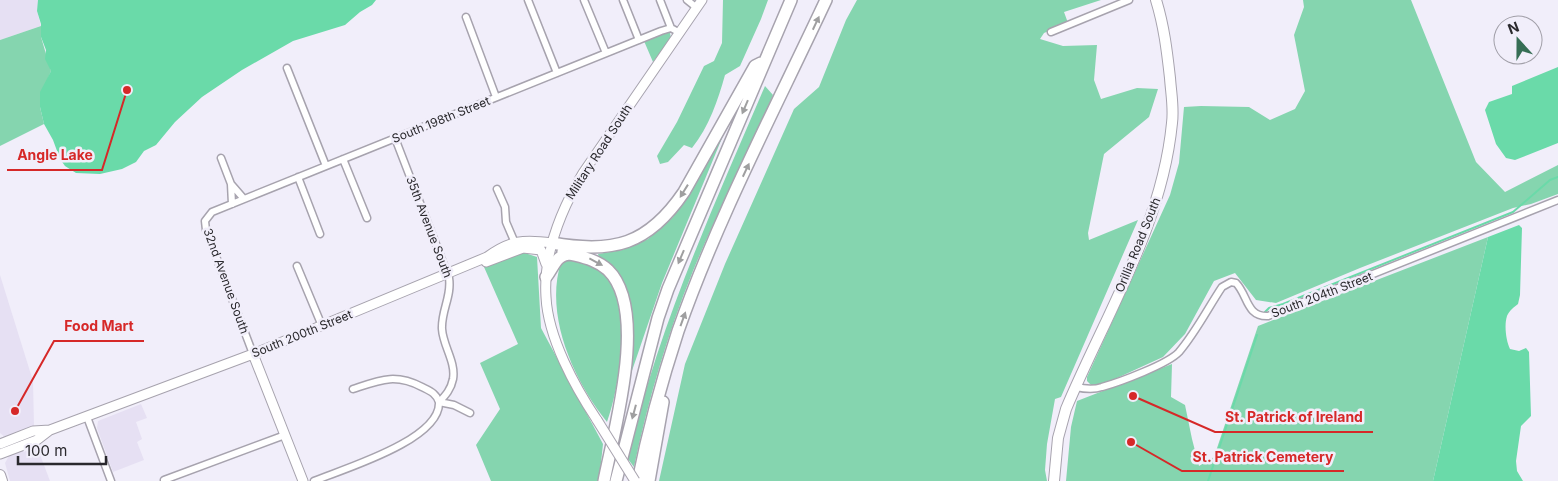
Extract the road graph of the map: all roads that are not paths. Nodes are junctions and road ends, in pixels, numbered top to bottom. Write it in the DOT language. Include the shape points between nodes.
graph roads {
  1 [pos="528,0"];
  2 [pos="584,0"];
  3 [pos="623,0"];
  4 [pos="660,0"];
  5 [pos="687,0"];
  6 [pos="702,0"];
  7 [pos="790,0"];
  8 [pos="826,0"];
  9 [pos="1129,0"];
  10 [pos="1156,0"];
  11 [pos="697,8"];
  12 [pos="466,17"];
  13 [pos="675,30"];
  14 [pos="1051,32"];
  15 [pos="639,40"];
  16 [pos="606,53"];
  17 [pos="764,63"];
  18 [pos="287,68"];
  19 [pos="557,73"];
  20 [pos="496,97"];
  21 [pos="395,138"];
  22 [pos="221,158"];
  23 [pos="343,159"];
  24 [pos="326,166"];
  25 [pos="298,177"];
  26 [pos="231,184"];
  27 [pos="497,189"];
  28 [pos="244,199"];
  29 [pos="1558,200"];
  30 [pos="232,204"];
  31 [pos="367,218"];
  32 [pos="205,221"];
  33 [pos="320,234"];
  34 [pos="515,243"];
  35 [pos="552,243"];
  36 [pos="571,254"];
  37 [pos="474,262"];
  38 [pos="297,266"];
  39 [pos="547,272"];
  40 [pos="448,274"];
  41 [pos="322,326"];
  42 [pos="253,354"];
  43 [pos="668,366"];
  44 [pos="1076,387"];
  45 [pos="353,389"];
  46 [pos="439,402"];
  47 [pos="470,413"];
  48 [pos="87,417"];
  49 [pos="50,430"];
  50 [pos="285,435"];
  51 [pos="0,444"];
  52 [pos="0,454"];
  53 [pos="0,475"];
  54 [pos="164,480"];
  55 [pos="2,481"];
  56 [pos="111,481"];
  57 [pos="303,481"];
  58 [pos="314,481"];
  59 [pos="604,481"];
  60 [pos="616,481"];
  61 [pos="637,481"];
  62 [pos="649,481"];
  63 [pos="1054,481"];
  1 -- 19 [label="street"];
  2 -- 16 [label="street"];
  3 -- 15 [label="street"];
  4 -- 13 [label="street"];
  5 -- 11 [label="street"];
  6 -- 11 [label="main road, Military Road South"];
  7 -- 17 [label="highway"];
  43 -- 8 [label="highway, one-way" via="710,251"];
  9 -- 14 [label="street"];
  10 -- 44 [label="main road, Orillia Road South" via="1173,104 1173,122 1160,192 1146,232"];
  11 -- 13 [label="main road, Military Road South"];
  12 -- 20 [label="street"];
  13 -- 15 [label="street, South 198th Street" via="661,31"];
  13 -- 35 [label="main road, Military Road South" via="583,173 566,203"];
  15 -- 16 [label="street, South 198th Street"];
  16 -- 19 [label="street, South 198th Street"];
  17 -- 35 [label="highway, one-way" via="755,66 684,192 657,225 635,239 609,247 580,248"];
  17 -- 60 [label="highway, one-way" via="668,289"];
  18 -- 24 [label="street"];
  19 -- 20 [label="street, South 198th Street"];
  20 -- 21 [label="street, South 198th Street"];
  21 -- 23 [label="street, South 198th Street"];
  21 -- 40 [label="street, 35th Avenue South"];
  22 -- 26 [label="street"];
  23 -- 24 [label="street, South 198th Street"];
  23 -- 31 [label="street"];
  24 -- 25 [label="street, South 198th Street"];
  25 -- 28 [label="street, South 198th Street"];
  25 -- 33 [label="street"];
  26 -- 28 [label="street"];
  26 -- 30 [label="street"];
  27 -- 34 [label="street"];
  28 -- 30 [label="street, South 198th Street"];
  29 -- 44 [label="street, South 204th Street" via="1268,316 1251,310 1236,283 1226,284 1174,356 1102,387"];
  30 -- 32 [label="street, South 198th Street" via="212,212"];
  32 -- 42 [label="street, 32nd Avenue South" via="208,237"];
  34 -- 35 [label="main road, South 200th Street" via="525,240"];
  34 -- 37 [label="main road, South 200th Street"];
  35 -- 36 [label="highway"];
  35 -- 39 [label="main road, Military Road South"];
  36 -- 39 [label="highway" via="559,258"];
  36 -- 59 [label="highway, one-way" via="594,260 609,271 620,288 626,311 628,341 625,367"];
  37 -- 39 [label="main road" via="480,264 527,248 541,250"];
  37 -- 40 [label="main road, South 200th Street"];
  38 -- 41 [label="street"];
  39 -- 61 [label="main road, Military Road South, bridge" via="546,297 553,331 582,398"];
  40 -- 41 [label="main road, South 200th Street"];
  40 -- 46 [label="street, 35th Avenue South" via="450,291 442,330 454,377 450,389"];
  41 -- 42 [label="main road, South 200th Street"];
  42 -- 48 [label="main road, South 200th Street"];
  42 -- 50 [label="main road, 32nd Avenue South"];
  43 -- 61 [label="highway"];
  43 -- 62 [label="highway"];
  44 -- 63 [label="main road, Orillia Road South" via="1061,424"];
  45 -- 46 [label="street" via="383,379 400,379 430,391"];
  46 -- 47 [label="street" via="454,404"];
  46 -- 58 [label="street, 35th Avenue South" via="432,422 411,440"];
  48 -- 49 [label="main road, South 200th Street"];
  48 -- 56 [label="street"];
  49 -- 51 [label="main road, South 200th Street" via="33,431"];
  49 -- 52 [label="main road, South 200th Street" via="37,440"];
  50 -- 54 [label="street"];
  50 -- 57 [label="main road, 32nd Avenue South"];
  53 -- 55 [label="main road"];
}
